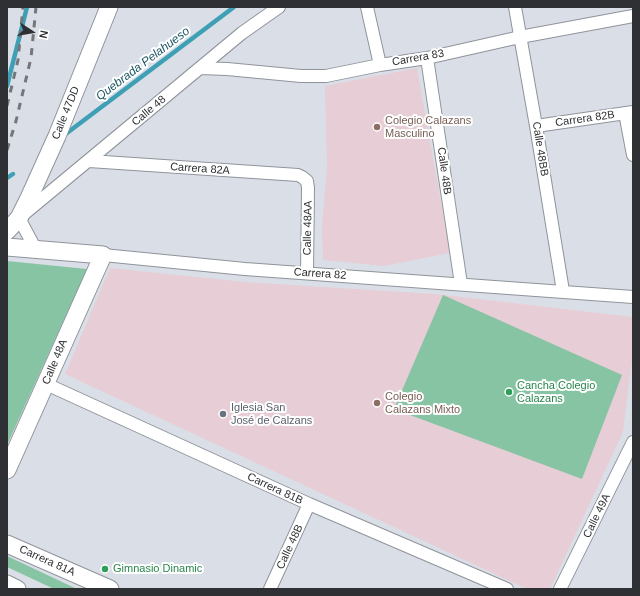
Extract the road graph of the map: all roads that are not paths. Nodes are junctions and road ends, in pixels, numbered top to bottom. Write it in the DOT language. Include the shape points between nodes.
graph roads {
  1 [pos="109,7"];
  2 [pos="279,7"];
  3 [pos="367,7"];
  4 [pos="515,7"];
  5 [pos="633,16"];
  6 [pos="520,36"];
  7 [pos="427,58"];
  8 [pos="380,65"];
  9 [pos="201,68"];
  10 [pos="629,113"];
  11 [pos="536,126"];
  12 [pos="633,155"];
  13 [pos="89,161"];
  14 [pos="308,184"];
  15 [pos="19,218"];
  16 [pos="7,231"];
  17 [pos="7,247"];
  18 [pos="36,250"];
  19 [pos="103,255"];
  20 [pos="307,273"];
  21 [pos="461,284"];
  22 [pos="563,291"];
  23 [pos="633,297"];
  24 [pos="46,384"];
  25 [pos="633,442"];
  26 [pos="7,470"];
  27 [pos="309,504"];
  28 [pos="7,544"];
  29 [pos="7,584"];
  30 [pos="17,589"];
  31 [pos="110,589"];
  32 [pos="270,589"];
  33 [pos="507,589"];
  34 [pos="560,589"];
  1 -- 15 [label="street, Calle 47DD" via="57,136"];
  2 -- 9 [label="street, Calle 48" via="255,23"];
  3 -- 8 [label="street"];
  4 -- 6 [label="street, Calle 48BB"];
  5 -- 6 [label="street, Carrera 83"];
  6 -- 7 [label="street, Carrera 83"];
  6 -- 11 [label="street, Calle 48BB"];
  7 -- 8 [label="street, Carrera 83"];
  7 -- 21 [label="street, Calle 48B"];
  8 -- 9 [label="street, Carrera 83" via="315,77"];
  9 -- 13 [label="street, Calle 48"];
  10 -- 11 [label="street, Carrera 82B"];
  10 -- 12 [label="street"];
  11 -- 22 [label="street, Calle 48BB"];
  13 -- 14 [label="street, Carrera 82A" via="298,175 305,178"];
  13 -- 15 [label="street, Calle 48" via="76,169"];
  14 -- 20 [label="street, Calle 48AA"];
  15 -- 16 [label="street, Calle 47DD"];
  15 -- 18 [label="street"];
  17 -- 18 [label="street, Carrera 82"];
  18 -- 19 [label="street, Carrera 82"];
  19 -- 20 [label="street, Carrera 82"];
  19 -- 24 [label="street, Calle 48A"];
  20 -- 21 [label="street, Carrera 82"];
  21 -- 22 [label="street, Carrera 82"];
  22 -- 23 [label="street, Carrera 82"];
  24 -- 26 [label="street, Calle 48A"];
  24 -- 27 [label="street, Carrera 81B"];
  25 -- 34 [label="street, Calle 49A"];
  27 -- 32 [label="street, Calle 48B"];
  27 -- 33 [label="street, Carrera 81B"];
  28 -- 31 [label="street, Carrera 81A"];
  29 -- 30 [label="street"];
}
